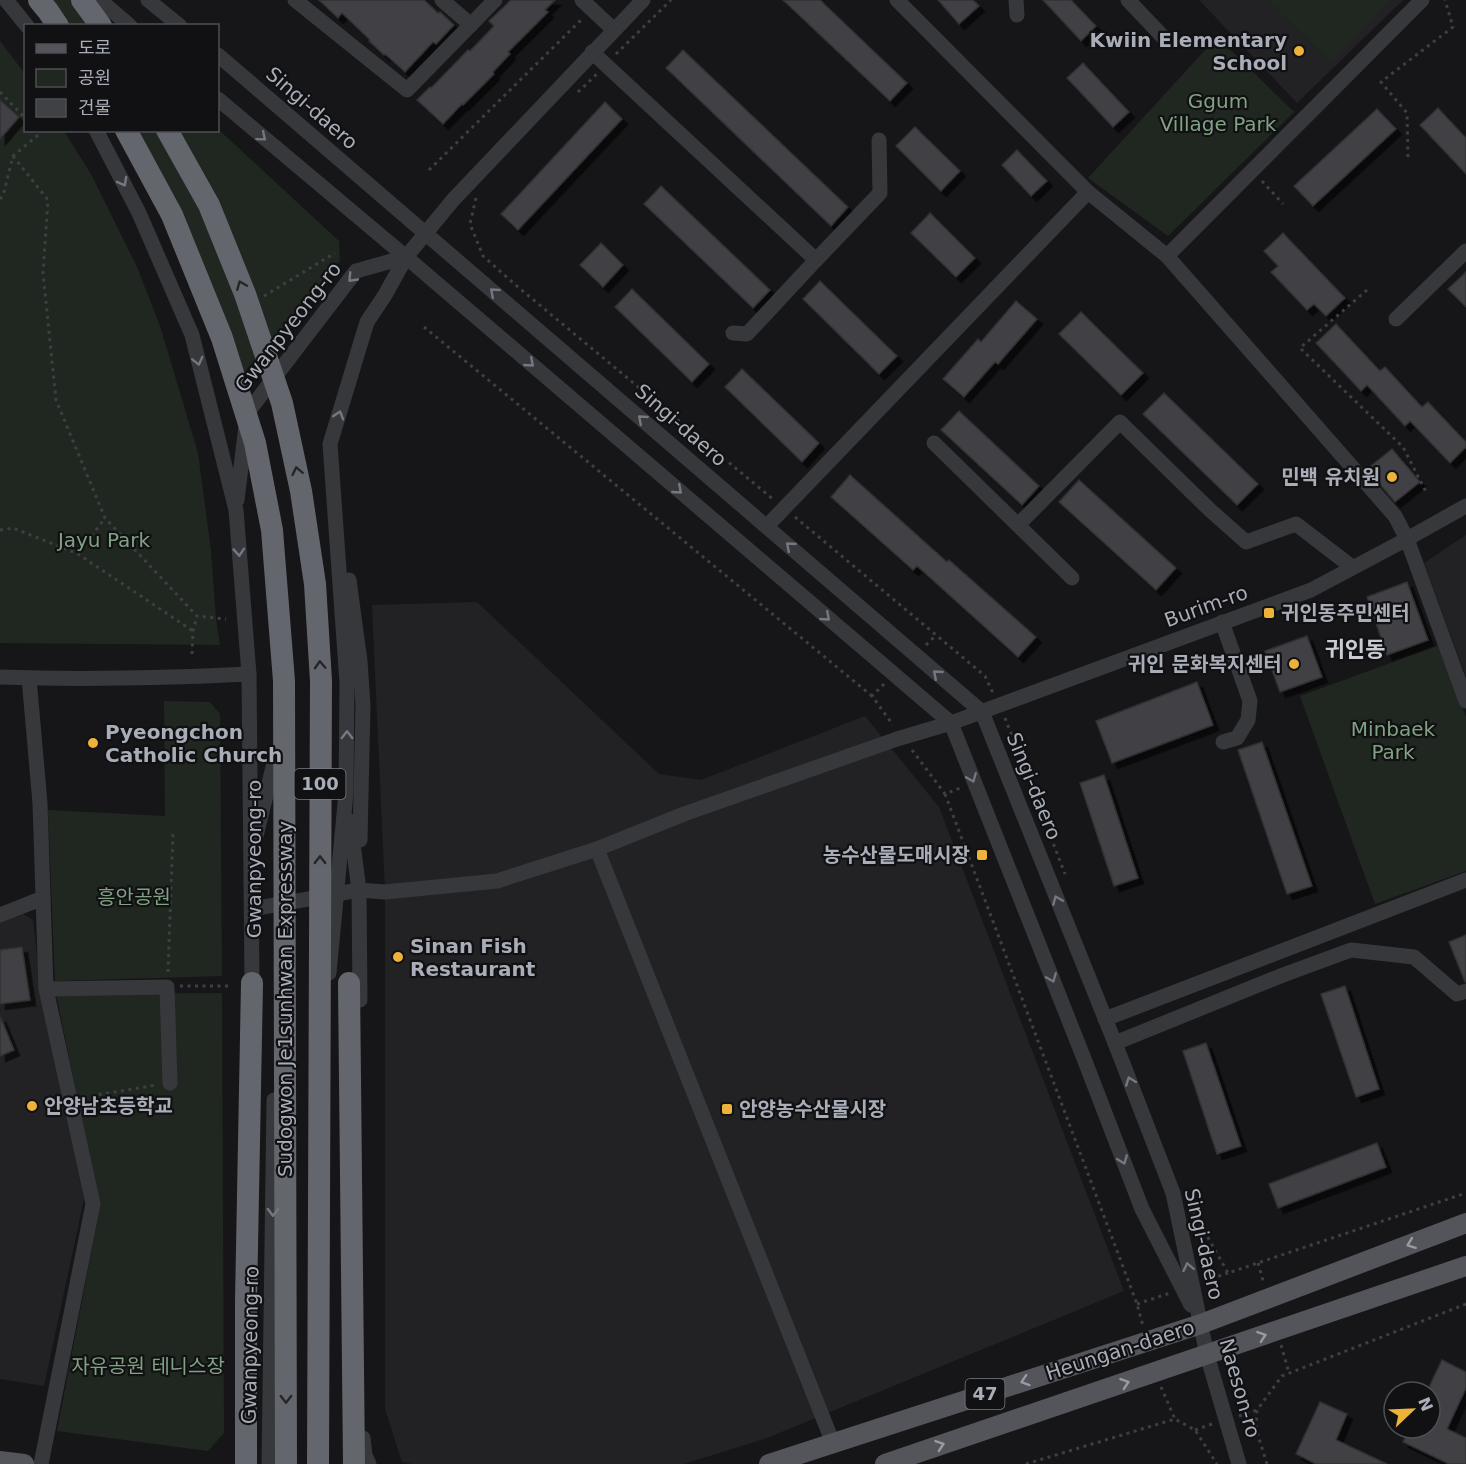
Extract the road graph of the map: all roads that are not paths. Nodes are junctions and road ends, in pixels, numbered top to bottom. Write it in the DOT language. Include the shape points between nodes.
graph roads {
  1 [pos="6,0"];
  2 [pos="32,0"];
  3 [pos="39,0"];
  4 [pos="82,0"];
  5 [pos="100,0"];
  6 [pos="148,0"];
  7 [pos="157,0"];
  8 [pos="295,0"];
  9 [pos="442,0"];
  10 [pos="495,0"];
  11 [pos="643,0"];
  12 [pos="897,0"];
  13 [pos="1128,0"];
  14 [pos="1422,0"];
  15 [pos="587,4"];
  16 [pos="25,24"];
  17 [pos="50,24"];
  18 [pos="57,24"];
  19 [pos="100,24"];
  20 [pos="128,24"];
  21 [pos="178,24"];
  22 [pos="184,24"];
  23 [pos="471,25"];
  24 [pos="614,30"];
  25 [pos="1164,38"];
  26 [pos="592,52"];
  27 [pos="219,55"];
  28 [pos="219,100"];
  29 [pos="97,132"];
  30 [pos="120,132"];
  31 [pos="127,132"];
  32 [pos="168,132"];
  33 [pos="879,140"];
  34 [pos="1088,192"];
  35 [pos="425,234"];
  36 [pos="1466,251"];
  37 [pos="1167,256"];
  38 [pos="406,257"];
  39 [pos="816,260"];
  40 [pos="1396,319"];
  41 [pos="733,333"];
  42 [pos="248,412"];
  43 [pos="934,442"];
  44 [pos="330,444"];
  45 [pos="1466,506"];
  46 [pos="236,510"];
  47 [pos="1018,525"];
  48 [pos="767,526"];
  49 [pos="1407,539"];
  50 [pos="1352,567"];
  51 [pos="1072,578"];
  52 [pos="1222,622"];
  53 [pos="249,674"];
  54 [pos="0,677"];
  55 [pos="29,678"];
  56 [pos="1466,701"];
  57 [pos="982,712"];
  58 [pos="951,723"];
  59 [pos="1223,742"];
  60 [pos="274,763"];
  61 [pos="346,793"];
  62 [pos="597,849"];
  63 [pos="251,856"];
  64 [pos="1466,880"];
  65 [pos="359,890"];
  66 [pos="337,895"];
  67 [pos="43,898"];
  68 [pos="275,906"];
  69 [pos="252,909"];
  70 [pos="0,915"];
  71 [pos="252,983"];
  72 [pos="348,983"];
  73 [pos="46,989"];
  74 [pos="1466,991"];
  75 [pos="1105,1019"];
  76 [pos="1115,1043"];
  77 [pos="170,1083"];
  78 [pos="1466,1223"];
  79 [pos="1466,1266"];
  80 [pos="1201,1324"];
  81 [pos="1207,1355"];
  82 [pos="833,1443"];
  83 [pos="0,1461"];
  84 [pos="24,1464"];
  85 [pos="41,1464"];
  86 [pos="234,1464"];
  87 [pos="246,1464"];
  88 [pos="269,1464"];
  89 [pos="286,1464"];
  90 [pos="318,1464"];
  91 [pos="327,1464"];
  92 [pos="354,1464"];
  93 [pos="369,1464"];
  94 [pos="769,1464"];
  95 [pos="885,1464"];
  96 [pos="1239,1464"];
  1 -- 16 [label="street"];
  2 -- 17 [label="street"];
  3 -- 18 [label="highway"];
  4 -- 19 [label="highway"];
  5 -- 20 [label="street"];
  6 -- 21 [label="street"];
  7 -- 22 [label="street"];
  8 -- 23 [label="street" via="407,90"];
  9 -- 23 [label="street"];
  10 -- 23 [label="street"];
  11 -- 24 [label="street"];
  12 -- 34 [label="street"];
  13 -- 25 [label="street"];
  14 -- 37 [label="street"];
  15 -- 24 [label="street"];
  24 -- 26 [label="street"];
  26 -- 35 [label="street"];
  26 -- 39 [label="street"];
  27 -- 35 [label="street, Singi-daero"];
  28 -- 38 [label="street, Singi-daero, one-way"];
  29 -- 46 [label="street, one-way" via="139,213 192,335"];
  30 -- 42 [label="street" via="160,205"];
  31 -- 89 [label="highway, Sudogwon Je1sunhwan Expressway / 100, one-way, bridge" via="172,215 222,338 255,443 272,530 284,681"];
  90 -- 32 [label="highway, Sudogwon Je1sunhwan Expressway / 100, one-way, bridge" via="321,681 315,584 282,403 209,205"];
  33 -- 39 [label="street" via="880,193"];
  34 -- 37 [label="street"];
  34 -- 48 [label="street"];
  35 -- 38 [label="street"];
  48 -- 35 [label="street, Singi-daero, one-way"];
  36 -- 40 [label="street"];
  37 -- 49 [label="street" via="1395,516"];
  38 -- 42 [label="street, Gwanpyeong-ro, one-way" via="356,271"];
  44 -- 38 [label="street, one-way" via="367,322"];
  38 -- 58 [label="street, Singi-daero, one-way"];
  39 -- 41 [label="street" via="747,334"];
  42 -- 46 [label="street"];
  42 -- 60 [label="street, Gwanpyeong-ro" via="264,550"];
  43 -- 47 [label="street"];
  61 -- 44 [label="street, one-way" via="347,683"];
  44 -- 65 [label="street" via="363,705"];
  45 -- 49 [label="street, Burim-ro"];
  46 -- 53 [label="street, one-way"];
  47 -- 50 [label="street" via="1120,422 1246,542 1296,524"];
  47 -- 51 [label="street"];
  57 -- 48 [label="street, Singi-daero, one-way"];
  49 -- 50 [label="street, Burim-ro"];
  49 -- 56 [label="street"];
  50 -- 52 [label="street, Burim-ro" via="1311,590"];
  52 -- 57 [label="street, Burim-ro"];
  52 -- 59 [label="street" via="1250,701 1248,720 1237,738"];
  53 -- 55 [label="street"];
  53 -- 63 [label="street"];
  54 -- 55 [label="street"];
  55 -- 67 [label="street"];
  57 -- 58 [label="street, Burim-ro"];
  75 -- 57 [label="street, Singi-daero, one-way"];
  58 -- 62 [label="street, Burim-ro" via="695,810"];
  58 -- 80 [label="street, Singi-daero, one-way" via="1142,1209"];
  60 -- 63 [label="street"];
  60 -- 68 [label="street, Gwanpyeong-ro"];
  61 -- 65 [label="street"];
  61 -- 66 [label="street"];
  62 -- 65 [label="street, Burim-ro" via="497,881 385,892"];
  62 -- 82 [label="street"];
  63 -- 69 [label="street"];
  64 -- 75 [label="street"];
  65 -- 66 [label="street, Burim-ro"];
  65 -- 72 [label="street"];
  65 -- 93 [label="street" via="363,1437"];
  66 -- 68 [label="street, Burim-ro"];
  66 -- 91 [label="street" via="323,1033"];
  67 -- 70 [label="street"];
  67 -- 73 [label="street"];
  68 -- 69 [label="street, Burim-ro"];
  68 -- 88 [label="street, Gwanpyeong-ro, one-way"];
  69 -- 71 [label="street"];
  71 -- 86 [label="street" via="242,1043 241,1426 238,1461"];
  71 -- 87 [label="highway"];
  72 -- 92 [label="highway"];
  73 -- 77 [label="street" via="167,987"];
  73 -- 85 [label="street" via="93,1204"];
  74 -- 76 [label="street" via="1456,994 1413,957 1351,950"];
  75 -- 76 [label="street, Singi-daero"];
  80 -- 76 [label="street, Singi-daero, one-way" via="1173,1192"];
  78 -- 80 [label="main road, Heungan-daero / 47, one-way"];
  81 -- 79 [label="main road, Heungan-daero / 47, one-way"];
  80 -- 81 [label="street, Naeson-ro"];
  80 -- 82 [label="main road, Heungan-daero / 47, one-way"];
  95 -- 81 [label="main road, Heungan-daero / 47, one-way"];
  81 -- 96 [label="street, Naeson-ro"];
  82 -- 94 [label="main road, Heungan-daero / 47"];
  83 -- 84 [label="main road"];
}
